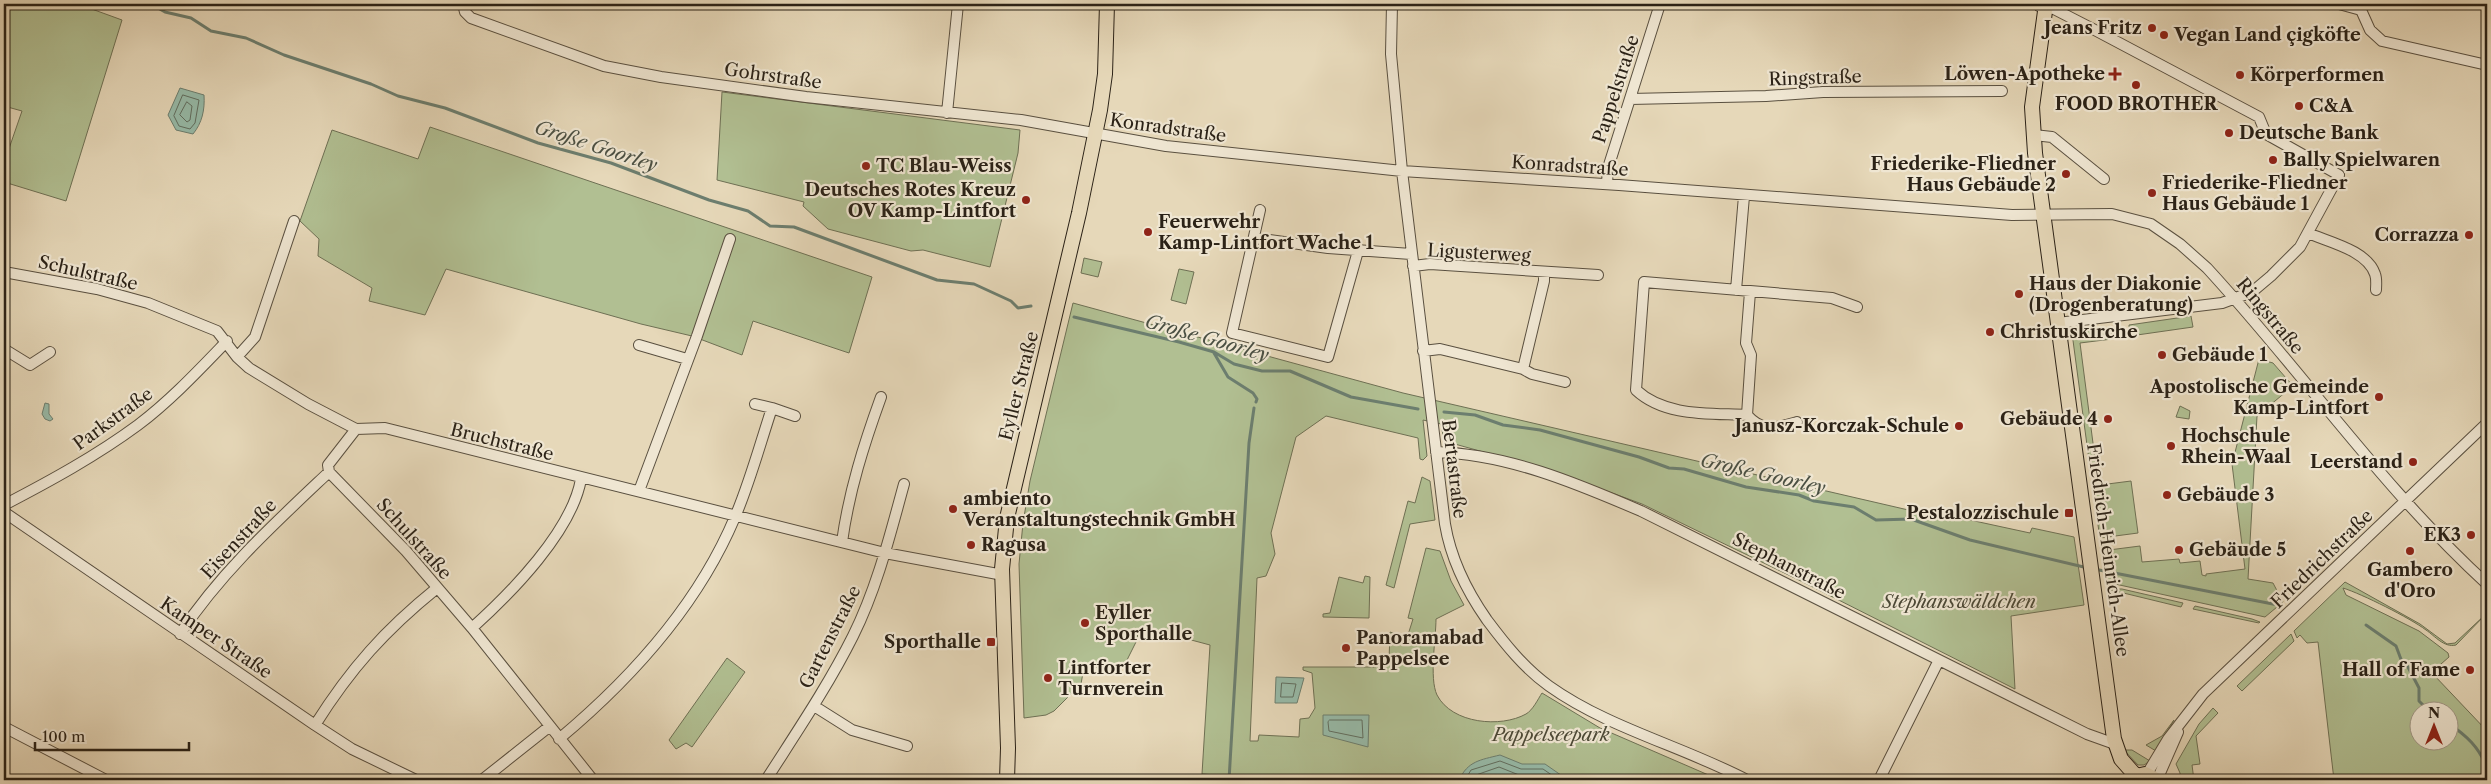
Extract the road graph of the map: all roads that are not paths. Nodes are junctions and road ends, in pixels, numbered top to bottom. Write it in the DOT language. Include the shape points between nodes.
graph roads {
  1 [pos="463,4"];
  2 [pos="958,4"];
  3 [pos="1107,4"];
  4 [pos="1392,4"];
  5 [pos="1660,4"];
  6 [pos="2339,4"];
  7 [pos="2042,5"];
  8 [pos="2487,65"];
  9 [pos="2002,91"];
  10 [pos="1630,99"];
  11 [pos="947,113"];
  12 [pos="1095,134"];
  13 [pos="2034,135"];
  14 [pos="1402,171"];
  15 [pos="2104,179"];
  16 [pos="1607,184"];
  17 [pos="1744,196"];
  18 [pos="1260,210"];
  19 [pos="2044,214"];
  20 [pos="294,221"];
  21 [pos="2308,233"];
  22 [pos="730,238"];
  23 [pos="1255,238"];
  24 [pos="1358,250"];
  25 [pos="1411,254"];
  26 [pos="1413,266"];
  27 [pos="4,272"];
  28 [pos="1544,273"];
  29 [pos="1598,275"];
  30 [pos="1736,290"];
  31 [pos="2376,290"];
  32 [pos="1750,292"];
  33 [pos="2236,299"];
  34 [pos="1857,307"];
  35 [pos="2058,323"];
  36 [pos="227,341"];
  37 [pos="639,345"];
  38 [pos="4,349"];
  39 [pos="1423,351"];
  40 [pos="50,352"];
  41 [pos="237,357"];
  42 [pos="687,359"];
  43 [pos="1523,369"];
  44 [pos="1565,382"];
  45 [pos="881,397"];
  46 [pos="755,404"];
  47 [pos="772,408"];
  48 [pos="1746,415"];
  49 [pos="794,416"];
  50 [pos="1797,422"];
  51 [pos="2487,423"];
  52 [pos="356,429"];
  53 [pos="1436,452"];
  54 [pos="329,472"];
  55 [pos="581,479"];
  56 [pos="904,484"];
  57 [pos="639,491"];
  58 [pos="2407,501"];
  59 [pos="4,505"];
  60 [pos="4,512"];
  61 [pos="735,516"];
  62 [pos="842,542"];
  63 [pos="885,553"];
  64 [pos="1002,575"];
  65 [pos="2487,584"];
  66 [pos="437,588"];
  67 [pos="472,628"];
  68 [pos="180,634"];
  69 [pos="1939,660"];
  70 [pos="814,706"];
  71 [pos="315,725"];
  72 [pos="4,726"];
  73 [pos="550,726"];
  74 [pos="559,739"];
  75 [pos="2115,744"];
  76 [pos="907,746"];
  77 [pos="2145,778"];
  78 [pos="106,780"];
  79 [pos="416,780"];
  80 [pos="482,780"];
  81 [pos="593,780"];
  82 [pos="766,780"];
  83 [pos="1007,780"];
  84 [pos="1747,780"];
  85 [pos="1879,780"];
  1 -- 11 [label="street, Gohrstraße" via="471,18 604,66 670,79"];
  2 -- 11 [label="street"];
  3 -- 12 [label="main road, Eyller Straße" via="1105,74"];
  4 -- 14 [label="street, Bertastraße" via="1391,54"];
  5 -- 10 [label="street, Pappelstraße"];
  6 -- 8 [label="street" via="2361,10 2370,30 2382,41"];
  7 -- 13 [label="main road, Friedrich-Heinrich-Allee" via="2040,62 2032,107"];
  7 -- 21 [label="street" via="2259,117 2266,134 2339,175"];
  9 -- 10 [label="street, Ringstraße" via="1823,92"];
  10 -- 16 [label="street, Pappelstraße" via="1608,168"];
  11 -- 12 [label="street, Gohrstraße" via="1021,120"];
  12 -- 14 [label="street, Konradstraße" via="1166,146"];
  12 -- 64 [label="main road, Eyller Straße" via="1009,510"];
  13 -- 15 [label="street" via="2052,137"];
  13 -- 19 [label="main road, Friedrich-Heinrich-Allee"];
  14 -- 16 [label="street, Konradstraße"];
  14 -- 25 [label="street, Bertastraße"];
  16 -- 17 [label="street, Konradstraße"];
  17 -- 19 [label="street, Konradstraße" via="2012,215"];
  17 -- 30 [label="street"];
  18 -- 23 [label="street"];
  19 -- 33 [label="street, Ringstraße" via="2104,213 2151,224 2202,263"];
  19 -- 35 [label="main road, Friedrich-Heinrich-Allee"];
  20 -- 41 [label="street" via="256,336"];
  21 -- 31 [label="street" via="2357,254 2368,263 2376,275"];
  21 -- 33 [label="street" via="2300,247 2272,276 2252,292"];
  22 -- 42 [label="street"];
  23 -- 24 [label="street"];
  23 -- 24 [label="street" via="1232,334 1328,357"];
  24 -- 25 [label="street"];
  25 -- 26 [label="street, Bertastraße"];
  26 -- 28 [label="street, Ligusterweg" via="1430,264"];
  26 -- 39 [label="street, Bertastraße"];
  27 -- 36 [label="street, Schulstraße" via="97,289 148,303 217,331"];
  28 -- 29 [label="street, Ligusterweg"];
  28 -- 43 [label="street, Ligusterweg"];
  30 -- 32 [label="street"];
  30 -- 48 [label="street" via="1644,282 1636,390 1644,397 1676,410"];
  32 -- 34 [label="street" via="1832,298"];
  32 -- 48 [label="street" via="1746,342 1751,355"];
  33 -- 35 [label="street"];
  33 -- 58 [label="street, Ringstraße"];
  35 -- 75 [label="main road, Friedrich-Heinrich-Allee"];
  36 -- 41 [label="street, Schulstraße"];
  36 -- 59 [label="street, Parkstraße" via="184,385 139,424 90,458"];
  37 -- 42 [label="street"];
  38 -- 40 [label="street" via="30,365"];
  39 -- 43 [label="street" via="1440,349"];
  39 -- 53 [label="street, Bertastraße"];
  41 -- 52 [label="street, Schulstraße" via="249,368 308,404"];
  42 -- 57 [label="street"];
  43 -- 44 [label="street"];
  45 -- 62 [label="street" via="859,460"];
  46 -- 47 [label="street"];
  47 -- 49 [label="street"];
  47 -- 61 [label="street"];
  48 -- 50 [label="street" via="1756,425 1766,427 1776,428"];
  51 -- 58 [label="street, Friedrichstraße"];
  52 -- 54 [label="street" via="328,464"];
  52 -- 55 [label="street, Bruchstraße" via="384,428"];
  53 -- 69 [label="street, Stephanstraße" via="1466,453 1585,487 1696,536"];
  53 -- 84 [label="street, Bertastraße" via="1446,532 1457,571 1474,602 1522,663 1550,686 1591,710"];
  54 -- 66 [label="street, Schulstraße" via="406,551"];
  54 -- 68 [label="street, Eisenstraße" via="260,537 216,586"];
  55 -- 57 [label="street, Bruchstraße"];
  55 -- 67 [label="street" via="580,489 561,526 541,556 508,595"];
  56 -- 63 [label="street"];
  57 -- 61 [label="street, Bruchstraße"];
  58 -- 65 [label="street, Ringstraße"];
  58 -- 77 [label="street, Friedrichstraße" via="2203,694"];
  60 -- 68 [label="street, Kamper Straße"];
  61 -- 62 [label="street, Bruchstraße"];
  61 -- 74 [label="street" via="710,568 677,617 612,693"];
  62 -- 63 [label="street, Bruchstraße"];
  63 -- 64 [label="street, Bruchstraße"];
  63 -- 70 [label="street, Gartenstraße" via="853,636"];
  64 -- 83 [label="main road, Eyller Straße"];
  66 -- 67 [label="street, Schulstraße"];
  66 -- 71 [label="street" via="378,640 352,670"];
  67 -- 73 [label="street, Schulstraße"];
  68 -- 71 [label="street, Kamper Straße"];
  69 -- 75 [label="street, Stephanstraße" via="2093,737"];
  69 -- 85 [label="street"];
  70 -- 76 [label="street, Gartenstraße" via="852,730"];
  70 -- 82 [label="street, Gartenstraße"];
  71 -- 79 [label="street, Kamper Straße" via="352,749"];
  72 -- 78 [label="street"];
  73 -- 74 [label="street, Schulstraße"];
  73 -- 80 [label="street"];
  74 -- 81 [label="street, Schulstraße"];
  75 -- 77 [label="main road, Friedrich-Heinrich-Allee" via="2120,759"];
}
